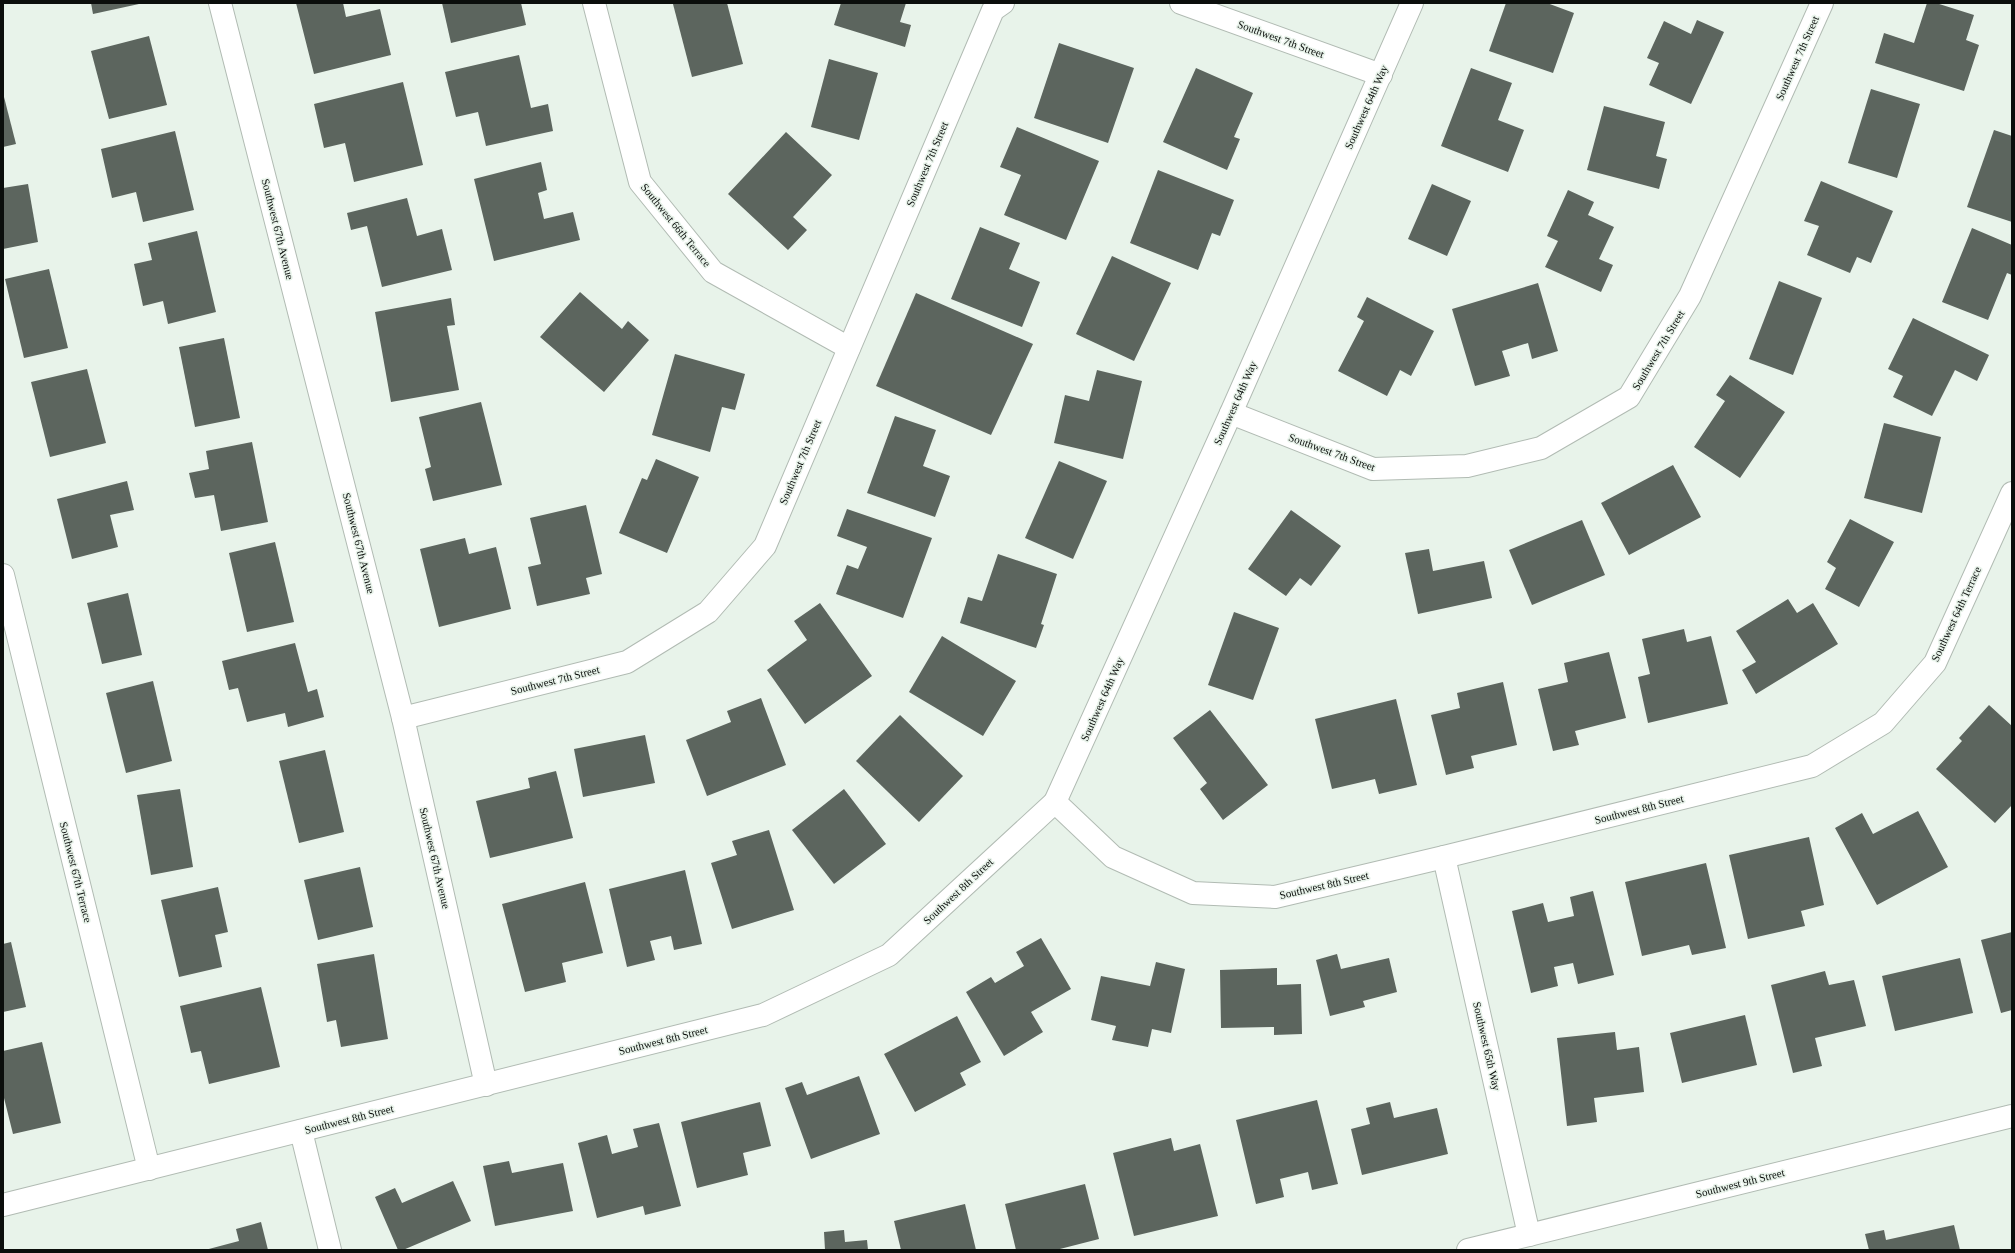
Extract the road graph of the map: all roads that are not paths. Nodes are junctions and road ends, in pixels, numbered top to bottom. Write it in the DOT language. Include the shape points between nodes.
graph roads {
  1 [pos="220,3"];
  2 [pos="594,3"];
  3 [pos="1003,3"];
  4 [pos="1181,3"];
  5 [pos="1412,3"];
  6 [pos="1822,3"];
  7 [pos="1380,75"];
  8 [pos="849,348"];
  9 [pos="1231,413"];
  10 [pos="2012,493"];
  11 [pos="3,575"];
  12 [pos="404,718"];
  13 [pos="1883,723"];
  14 [pos="1055,802"];
  15 [pos="1444,857"];
  16 [pos="486,1086"];
  17 [pos="2012,1116"];
  18 [pos="301,1131"];
  19 [pos="149,1169"];
  20 [pos="3,1206"];
  21 [pos="1529,1235"];
  22 [pos="330,1250"];
  23 [pos="1468,1250"];
  1 -- 12 [label="street, Southwest 67th Avenue"];
  2 -- 8 [label="street, Southwest 66th Terrace" via="640,182 713,272"];
  3 -- 8 [label="street, Southwest 7th Street" via="993,10"];
  4 -- 7 [label="street, Southwest 7th Street"];
  5 -- 7 [label="street, Southwest 64th Way"];
  6 -- 9 [label="street, Southwest 7th Street" via="1690,296 1629,397 1541,448 1467,466 1373,469"];
  7 -- 9 [label="street, Southwest 64th Way"];
  8 -- 12 [label="street, Southwest 7th Street" via="765,546 708,612 627,662"];
  9 -- 14 [label="street, Southwest 64th Way"];
  10 -- 13 [label="street, Southwest 64th Terrace" via="1935,663"];
  11 -- 19 [label="street, Southwest 67th Terrace"];
  12 -- 16 [label="street, Southwest 67th Avenue"];
  13 -- 15 [label="street, Southwest 8th Street" via="1812,766"];
  14 -- 15 [label="street, Southwest 8th Street" via="1113,857 1192,893 1275,897"];
  14 -- 16 [label="street, Southwest 8th Street" via="889,955 763,1015"];
  15 -- 21 [label="street, Southwest 65th Way"];
  16 -- 18 [label="street, Southwest 8th Street"];
  17 -- 21 [label="street, Southwest 9th Street"];
  18 -- 19 [label="street, Southwest 8th Street"];
  18 -- 22 [label="street"];
  19 -- 20 [label="street, Southwest 8th Street"];
  21 -- 23 [label="street, Southwest 9th Street"];
}
